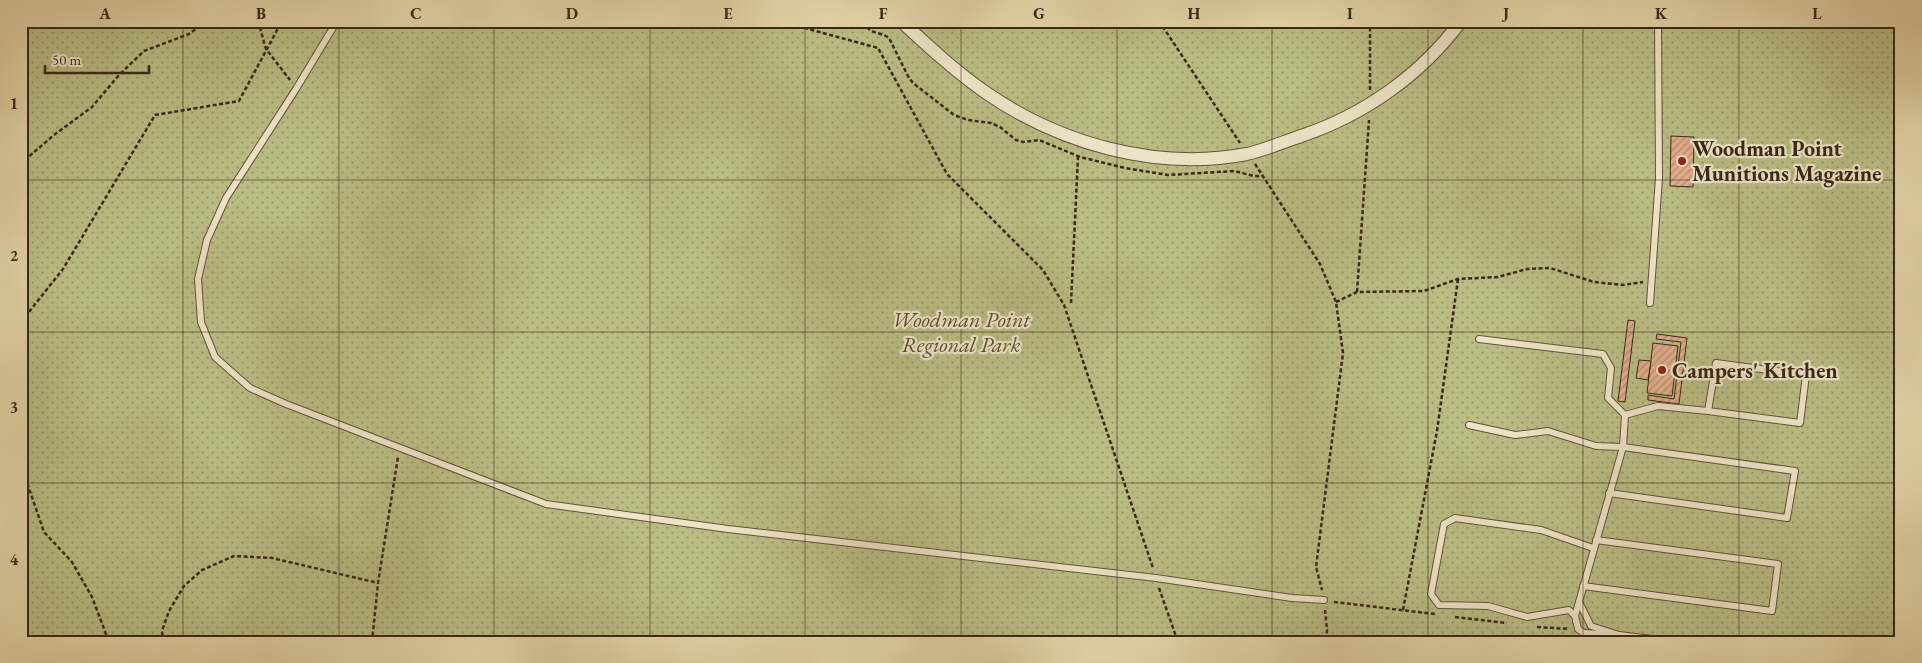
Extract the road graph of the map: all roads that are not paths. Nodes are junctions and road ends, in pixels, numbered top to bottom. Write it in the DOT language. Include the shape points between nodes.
graph roads {
  1 [pos="337,21"];
  2 [pos="902,21"];
  3 [pos="1461,21"];
  4 [pos="1658,21"];
  5 [pos="1650,303"];
  6 [pos="1479,338"];
  7 [pos="1708,411"];
  8 [pos="1625,415"];
  9 [pos="1469,425"];
  10 [pos="1622,447"];
  11 [pos="1609,493"];
  12 [pos="1596,540"];
  13 [pos="1594,548"];
  14 [pos="1583,586"];
  15 [pos="1324,600"];
  16 [pos="1579,602"];
  17 [pos="1569,610"];
  18 [pos="1575,616"];
  19 [pos="1584,633"];
  20 [pos="1619,635"];
  21 [pos="1582,642"];
  22 [pos="1676,642"];
  1 -- 15 [label="lane" via="226,198 208,240 198,279 201,322 215,357 250,388 546,504 728,529"];
  2 -- 3 [label="street" via="947,63 986,92 1042,124 1083,141 1128,154 1197,160 1248,154 1322,129 1370,105 1420,67"];
  4 -- 5 [label="lane" via="1659,178"];
  6 -- 8 [label="lane" via="1603,354 1611,368 1608,398"];
  7 -- 7 [label="lane" via="1716,363 1806,375 1800,423"];
  7 -- 8 [label="lane" via="1658,406"];
  8 -- 10 [label="lane"];
  9 -- 10 [label="lane" via="1516,435 1548,431 1596,446"];
  10 -- 11 [label="lane"];
  10 -- 11 [label="lane" via="1795,471 1787,518"];
  11 -- 12 [label="lane"];
  12 -- 13 [label="lane"];
  12 -- 14 [label="lane" via="1778,564 1772,611"];
  13 -- 14 [label="lane"];
  13 -- 17 [label="lane" via="1541,530 1454,518 1444,524 1431,594 1439,605 1488,606 1527,616"];
  14 -- 16 [label="lane"];
  16 -- 17 [label="lane"];
  16 -- 18 [label="lane"];
  16 -- 20 [label="lane" via="1591,626"];
  17 -- 18 [label="lane"];
  18 -- 19 [label="lane" via="1578,630"];
  19 -- 20 [label="lane"];
  19 -- 21 [label="lane"];
  20 -- 22 [label="lane"];
}
